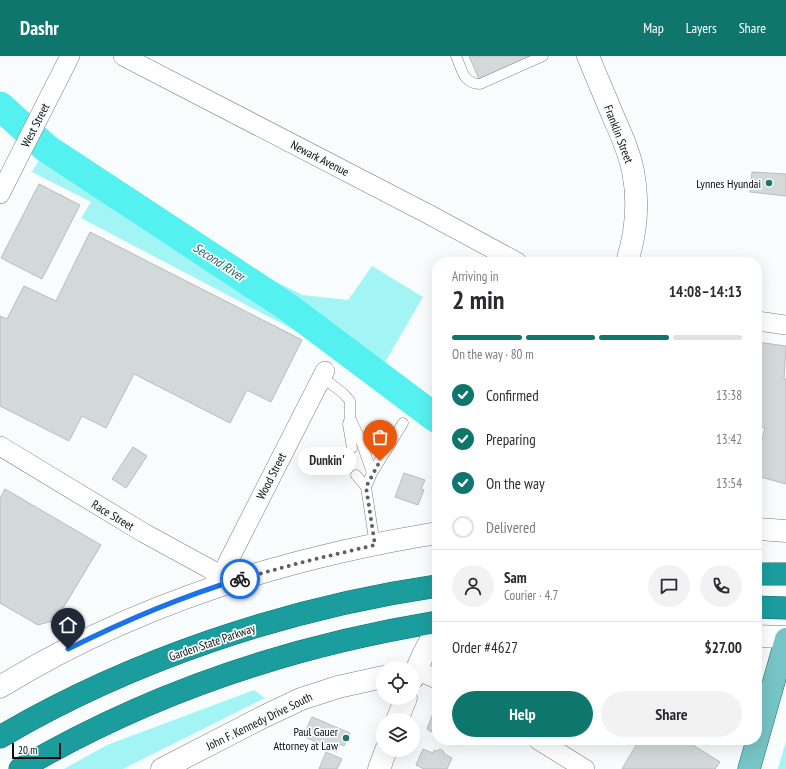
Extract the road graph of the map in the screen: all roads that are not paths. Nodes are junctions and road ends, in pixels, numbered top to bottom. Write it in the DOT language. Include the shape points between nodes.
graph roads {
  1 [pos="70,56"];
  2 [pos="123,56"];
  3 [pos="456,56"];
  4 [pos="543,56"];
  5 [pos="588,56"];
  6 [pos="0,194"];
  7 [pos="508,257"];
  8 [pos="628,257"];
  9 [pos="762,322"];
  10 [pos="786,325"];
  11 [pos="323,374"];
  12 [pos="350,418"];
  13 [pos="403,423"];
  14 [pos="0,446"];
  15 [pos="352,448"];
  16 [pos="372,473"];
  17 [pos="356,474"];
  18 [pos="366,487"];
  19 [pos="762,530"];
  20 [pos="786,532"];
  21 [pos="432,534"];
  22 [pos="375,545"];
  23 [pos="762,574"];
  24 [pos="786,574"];
  25 [pos="224,584"];
  26 [pos="427,588"];
  27 [pos="762,608"];
  28 [pos="786,608"];
  29 [pos="432,623"];
  30 [pos="762,636"];
  31 [pos="786,638"];
  32 [pos="432,641"];
  33 [pos="420,671"];
  34 [pos="432,677"];
  35 [pos="376,679"];
  36 [pos="0,687"];
  37 [pos="764,688"];
  38 [pos="762,703"];
  39 [pos="0,737"];
  40 [pos="546,745"];
  41 [pos="755,745"];
  42 [pos="383,757"];
  43 [pos="20,769"];
  44 [pos="162,769"];
  45 [pos="379,769"];
  46 [pos="585,769"];
  47 [pos="749,769"];
  1 -- 6 [label="street, West Street"];
  2 -- 7 [label="street, Newark Avenue"];
  3 -- 4 [label="lane" via="466,80 473,84 480,84"];
  5 -- 8 [label="main road, Franklin Street" via="633,170 635,217"];
  9 -- 10 [label="street"];
  11 -- 12 [label="lane" via="347,396 350,401"];
  11 -- 25 [label="street, Wood Street" via="230,558 225,569"];
  12 -- 15 [label="lane" via="348,424"];
  12 -- 16 [label="lane"];
  13 -- 16 [label="lane"];
  14 -- 25 [label="street, Race Street" via="144,533 210,569"];
  16 -- 18 [label="lane"];
  17 -- 18 [label="lane"];
  18 -- 22 [label="lane"];
  19 -- 20 [label="main road"];
  21 -- 22 [label="main road"];
  22 -- 25 [label="main road"];
  23 -- 24 [label="highway"];
  25 -- 36 [label="main road" via="122,623 56,655"];
  26 -- 39 [label="highway, Garden State Parkway" via="374,597 294,616 199,646 116,678"];
  27 -- 28 [label="highway"];
  29 -- 43 [label="highway" via="308,649 207,681 106,724"];
  30 -- 31 [label="main road"];
  31 -- 37 [label="main road"];
  32 -- 33 [label="main road"];
  33 -- 34 [label="street"];
  35 -- 44 [label="main road, John F. Kennedy Drive South" via="300,699"];
  37 -- 38 [label="main road"];
  40 -- 46 [label="street"];
  41 -- 47 [label="main road"];
  42 -- 45 [label="main road"];
}
